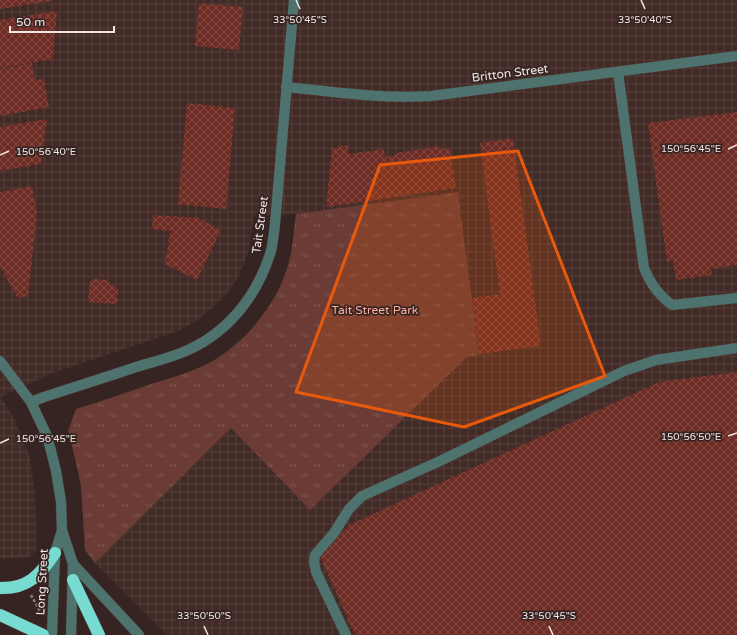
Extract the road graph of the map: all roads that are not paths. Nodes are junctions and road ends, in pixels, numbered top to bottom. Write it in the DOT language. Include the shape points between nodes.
graph roads {
  1 [pos="294,0"];
  2 [pos="737,56"];
  3 [pos="618,72"];
  4 [pos="286,87"];
  5 [pos="737,298"];
  6 [pos="737,348"];
  7 [pos="0,361"];
  8 [pos="31,402"];
  9 [pos="62,530"];
  10 [pos="54,554"];
  11 [pos="72,564"];
  12 [pos="73,580"];
  13 [pos="0,588"];
  14 [pos="0,615"];
  15 [pos="43,635"];
  16 [pos="52,635"];
  17 [pos="71,635"];
  18 [pos="98,635"];
  19 [pos="139,635"];
  20 [pos="346,635"];
  1 -- 4 [label="street, Tait Street"];
  2 -- 3 [label="street, Britton Street"];
  3 -- 4 [label="street, Britton Street" via="407,98"];
  3 -- 5 [label="street" via="644,268 650,282 672,305"];
  4 -- 8 [label="street, Tait Street" via="272,249 264,272 244,306 217,333 187,350"];
  6 -- 20 [label="street" via="656,360 624,371 362,496 349,509 316,555 314,562 316,572"];
  7 -- 8 [label="street, Long Street"];
  8 -- 9 [label="street, Long Street" via="47,436 53,458"];
  9 -- 10 [label="street, Long Street"];
  9 -- 11 [label="street, Long Street"];
  10 -- 13 [label="highway" via="44,569 24,585"];
  10 -- 16 [label="street, Long Street"];
  11 -- 12 [label="street, Long Street"];
  11 -- 19 [label="street"];
  12 -- 17 [label="street, Long Street"];
  12 -- 18 [label="highway"];
  14 -- 15 [label="highway"];
}
